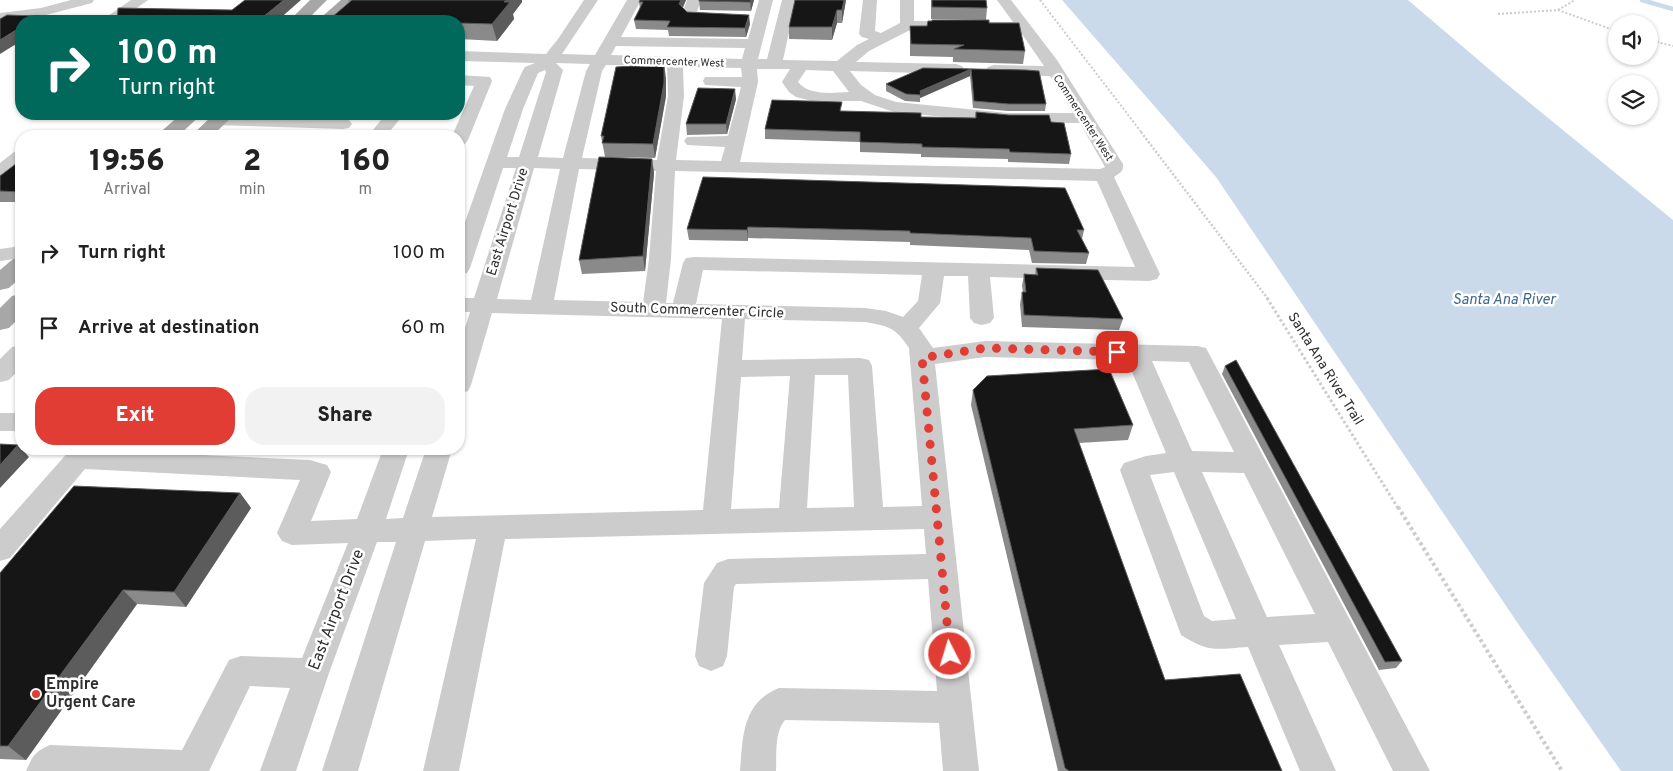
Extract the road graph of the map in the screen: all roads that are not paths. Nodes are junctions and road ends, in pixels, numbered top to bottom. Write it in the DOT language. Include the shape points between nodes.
graph roads {
  1 [pos="13,0"];
  2 [pos="87,0"];
  3 [pos="141,0"];
  4 [pos="319,0"];
  5 [pos="351,0"];
  6 [pos="590,0"];
  7 [pos="634,0"];
  8 [pos="694,0"];
  9 [pos="766,0"];
  10 [pos="789,0"];
  11 [pos="870,0"];
  12 [pos="907,0"];
  13 [pos="1004,0"];
  14 [pos="0,7"];
  15 [pos="15,15"];
  16 [pos="17,15"];
  17 [pos="119,15"];
  18 [pos="303,15"];
  19 [pos="332,15"];
  20 [pos="0,17"];
  21 [pos="762,18"];
  22 [pos="907,25"];
  23 [pos="1023,27"];
  24 [pos="882,38"];
  25 [pos="612,41"];
  26 [pos="755,44"];
  27 [pos="465,56"];
  28 [pos="601,60"];
  29 [pos="548,61"];
  30 [pos="674,62"];
  31 [pos="749,64"];
  32 [pos="774,65"];
  33 [pos="801,66"];
  34 [pos="839,67"];
  35 [pos="1054,71"];
  36 [pos="465,80"];
  37 [pos="712,81"];
  38 [pos="750,82"];
  39 [pos="865,96"];
  40 [pos="1085,118"];
  41 [pos="185,120"];
  42 [pos="219,120"];
  43 [pos="256,120"];
  44 [pos="390,120"];
  45 [pos="342,125"];
  46 [pos="173,130"];
  47 [pos="208,130"];
  48 [pos="382,130"];
  49 [pos="463,130"];
  50 [pos="694,142"];
  51 [pos="735,142"];
  52 [pos="15,161"];
  53 [pos="496,162"];
  54 [pos="526,163"];
  55 [pos="572,163"];
  56 [pos="666,165"];
  57 [pos="729,167"];
  58 [pos="0,172"];
  59 [pos="1104,175"];
  60 [pos="465,251"];
  61 [pos="15,259"];
  62 [pos="934,269"];
  63 [pos="978,270"];
  64 [pos="5,271"];
  65 [pos="465,305"];
  66 [pos="483,306"];
  67 [pos="541,306"];
  68 [pos="15,308"];
  69 [pos="654,309"];
  70 [pos="683,310"];
  71 [pos="734,312"];
  72 [pos="982,318"];
  73 [pos="0,322"];
  74 [pos="917,344"];
  75 [pos="1136,352"];
  76 [pos="15,359"];
  77 [pos="465,365"];
  78 [pos="803,368"];
  79 [pos="729,369"];
  80 [pos="0,374"];
  81 [pos="0,422"];
  82 [pos="15,422"];
  83 [pos="80,455"];
  84 [pos="109,455"];
  85 [pos="394,455"];
  86 [pos="437,455"];
  87 [pos="1252,462"];
  88 [pos="1183,463"];
  89 [pos="937,517"];
  90 [pos="869,518"];
  91 [pos="792,520"];
  92 [pos="716,521"];
  93 [pos="493,527"];
  94 [pos="414,530"];
  95 [pos="367,531"];
  96 [pos="0,549"];
  97 [pos="942,566"];
  98 [pos="1337,627"];
  99 [pos="1258,632"];
  100 [pos="711,656"];
  101 [pos="312,673"];
  102 [pos="955,707"];
  103 [pos="44,771"];
  104 [pos="278,771"];
  105 [pos="340,771"];
  106 [pos="441,771"];
  107 [pos="758,771"];
  108 [pos="961,771"];
  109 [pos="1318,771"];
  110 [pos="1412,771"];
  1 -- 14 [label="street"];
  2 -- 16 [label="street"];
  3 -- 17 [label="street"];
  4 -- 18 [label="main road"];
  5 -- 19 [label="main road"];
  6 -- 29 [label="street"];
  7 -- 25 [label="street"];
  8 -- 21 [label="street" via="688,14 693,16"];
  9 -- 21 [label="street"];
  10 -- 32 [label="street"];
  11 -- 24 [label="street" via="868,34"];
  12 -- 22 [label="street"];
  13 -- 23 [label="street"];
  15 -- 20 [label="street"];
  21 -- 26 [label="street"];
  22 -- 23 [label="street"];
  22 -- 24 [label="street"];
  23 -- 35 [label="street"];
  24 -- 34 [label="street"];
  25 -- 26 [label="street"];
  25 -- 28 [label="street"];
  26 -- 31 [label="street"];
  27 -- 29 [label="street, Commercenter West"];
  28 -- 29 [label="street, Commercenter West"];
  28 -- 30 [label="street, Commercenter West"];
  28 -- 55 [label="street" via="594,71"];
  29 -- 53 [label="street" via="531,70"];
  29 -- 54 [label="street, East Airport Drive" via="555,70"];
  30 -- 31 [label="street, Commercenter West"];
  30 -- 56 [label="street" via="676,96"];
  31 -- 32 [label="street, Commercenter West"];
  31 -- 38 [label="street"];
  32 -- 33 [label="street, Commercenter West"];
  33 -- 34 [label="street, Commercenter West"];
  33 -- 39 [label="street" via="790,82 799,93 831,98"];
  34 -- 35 [label="street, Commercenter West"];
  34 -- 39 [label="street" via="855,89"];
  35 -- 40 [label="street, Commercenter West"];
  36 -- 49 [label="street" via="484,81"];
  37 -- 38 [label="street"];
  38 -- 51 [label="street"];
  39 -- 40 [label="street" via="894,106 1008,118"];
  40 -- 59 [label="street, Commercenter West" via="1114,164 1114,169"];
  41 -- 46 [label="main road"];
  42 -- 47 [label="main road"];
  43 -- 45 [label="street"];
  44 -- 48 [label="street"];
  50 -- 51 [label="street"];
  51 -- 57 [label="street"];
  52 -- 58 [label="street"];
  53 -- 54 [label="street, Commercenter West"];
  53 -- 60 [label="street"];
  54 -- 55 [label="street, Commercenter West"];
  54 -- 66 [label="street, East Airport Drive"];
  55 -- 56 [label="street, Commercenter West"];
  55 -- 67 [label="street"];
  56 -- 57 [label="street, Commercenter West"];
  56 -- 69 [label="street"];
  57 -- 59 [label="street, Commercenter West"];
  59 -- 63 [label="street" via="1149,274"];
  61 -- 64 [label="street"];
  62 -- 63 [label="street"];
  62 -- 70 [label="street" via="694,263"];
  62 -- 74 [label="street" via="929,303"];
  63 -- 72 [label="street"];
  65 -- 66 [label="street, South Commercenter Circle"];
  66 -- 67 [label="street, South Commercenter Circle"];
  66 -- 77 [label="street, East Airport Drive"];
  67 -- 69 [label="street, South Commercenter Circle"];
  68 -- 73 [label="main road"];
  69 -- 70 [label="street, South Commercenter Circle"];
  70 -- 71 [label="street, South Commercenter Circle"];
  71 -- 74 [label="street, South Commercenter Circle" via="886,318"];
  71 -- 79 [label="street"];
  74 -- 75 [label="street"];
  74 -- 89 [label="street"];
  75 -- 87 [label="street" via="1197,354"];
  75 -- 88 [label="street"];
  76 -- 80 [label="street"];
  78 -- 79 [label="street"];
  78 -- 90 [label="street" via="860,366"];
  78 -- 91 [label="street"];
  79 -- 92 [label="street"];
  81 -- 82 [label="street"];
  83 -- 96 [label="street"];
  84 -- 95 [label="street" via="317,472 292,533"];
  85 -- 95 [label="street, East Airport Drive"];
  86 -- 94 [label="street"];
  87 -- 88 [label="street"];
  87 -- 98 [label="street"];
  88 -- 99 [label="street"];
  88 -- 99 [label="street" via="1134,470 1192,625 1208,635"];
  89 -- 90 [label="street"];
  89 -- 97 [label="street"];
  90 -- 91 [label="street"];
  91 -- 92 [label="street"];
  92 -- 93 [label="street"];
  93 -- 94 [label="street"];
  93 -- 106 [label="street"];
  94 -- 95 [label="street"];
  94 -- 105 [label="street"];
  95 -- 101 [label="street, East Airport Drive"];
  97 -- 100 [label="street" via="728,572 719,583"];
  97 -- 102 [label="street"];
  98 -- 99 [label="street"];
  98 -- 110 [label="street"];
  99 -- 109 [label="street"];
  101 -- 103 [label="street" via="241,671 192,768 50,763"];
  101 -- 104 [label="street, East Airport Drive"];
  102 -- 107 [label="street" via="779,704 770,709 762,724"];
  102 -- 108 [label="street"];
}
